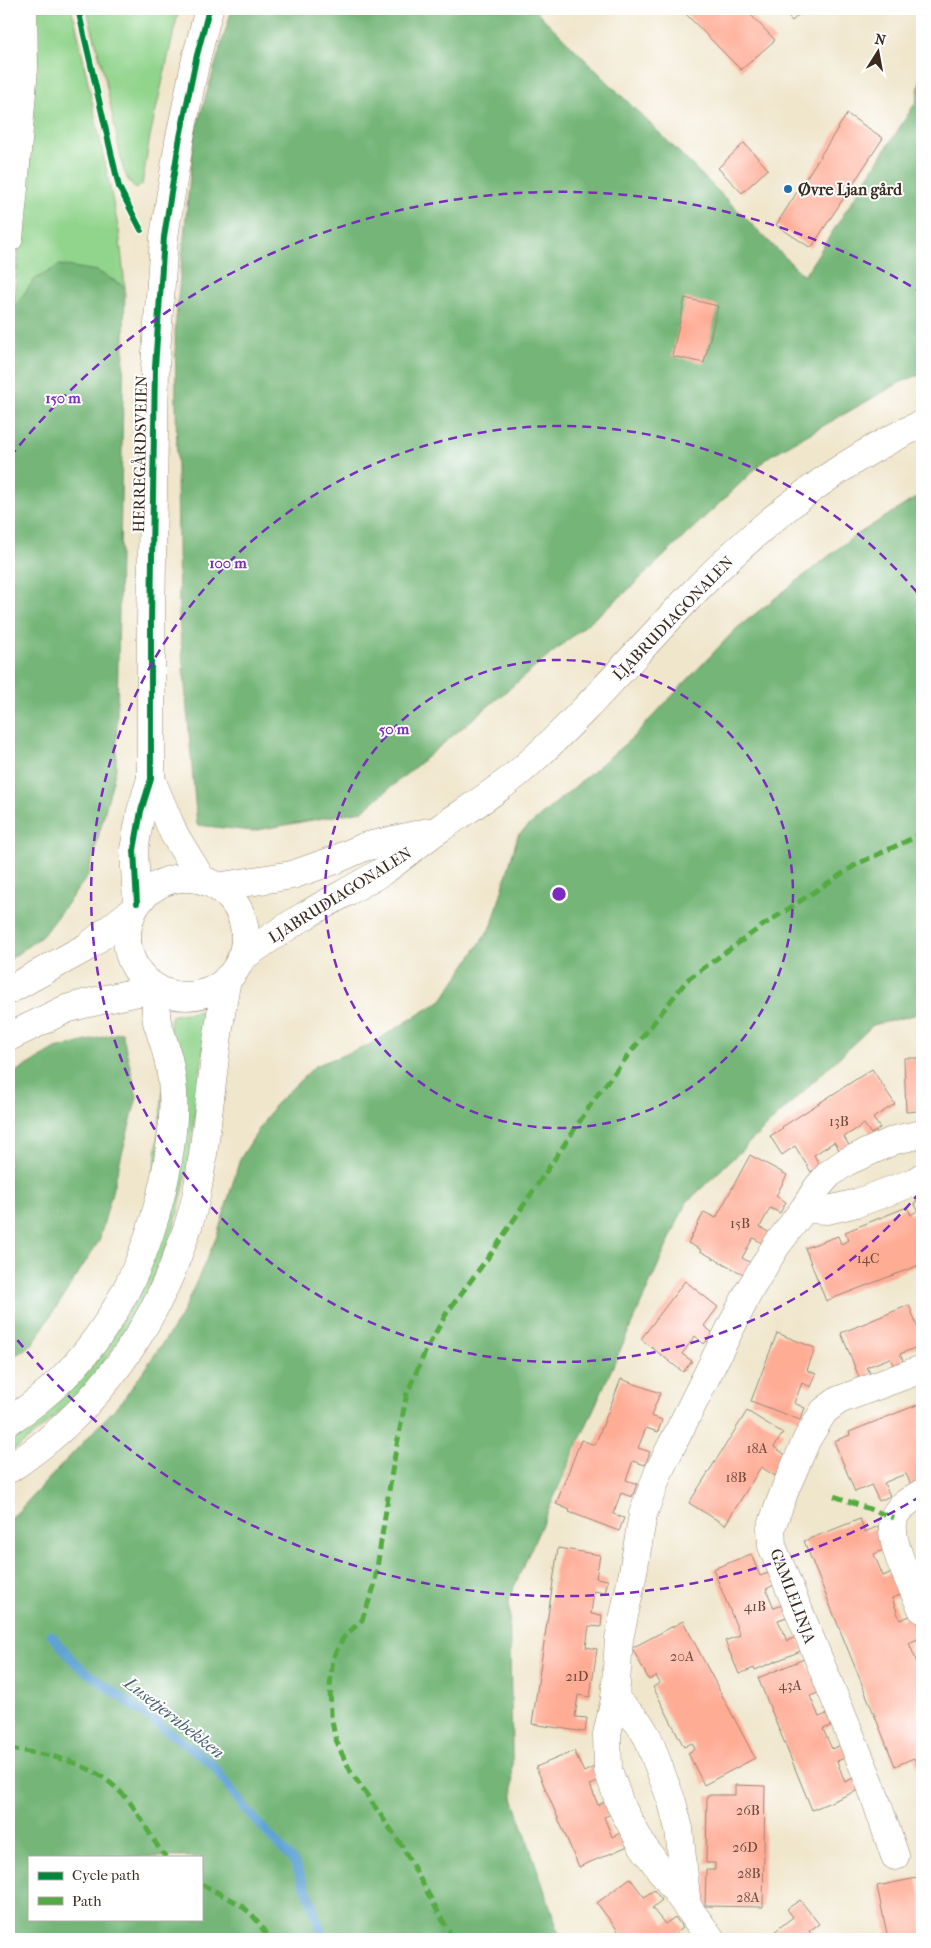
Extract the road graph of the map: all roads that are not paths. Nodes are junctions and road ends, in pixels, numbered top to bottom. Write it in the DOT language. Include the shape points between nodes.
graph roads {
  1 [pos="22,9"];
  2 [pos="209,9"];
  3 [pos="9,238"];
  4 [pos="922,424"];
  5 [pos="151,779"];
  6 [pos="438,830"];
  7 [pos="210,883"];
  8 [pos="134,908"];
  9 [pos="234,968"];
  10 [pos="156,988"];
  11 [pos="9,990"];
  12 [pos="16,1034"];
  13 [pos="922,1134"];
  14 [pos="922,1177"];
  15 [pos="804,1209"];
  16 [pos="922,1369"];
  17 [pos="9,1421"];
  18 [pos="9,1469"];
  19 [pos="922,1493"];
  20 [pos="922,1609"];
  21 [pos="615,1698"];
  22 [pos="895,1856"];
  23 [pos="687,1907"];
  24 [pos="711,1939"];
  1 -- 3 [label="main road" via="24,68"];
  2 -- 5 [label="main road, HERREGÅRDSVEIEN" via="179,142 164,237 155,367"];
  4 -- 6 [label="main road, LJABRUDIAGONALEN" via="848,465 749,540 678,609 557,738 479,803"];
  5 -- 7 [label="main road, HERREGÅRDSVEIEN" via="174,834"];
  5 -- 8 [label="main road, HERREGÅRDSVEIEN" via="134,850"];
  6 -- 7 [label="main road, LJABRUDIAGONALEN" via="364,846 335,860 292,874"];
  6 -- 9 [label="main road, LJABRUDIAGONALEN" via="384,870 303,916"];
  7 -- 8 [label="main road" via="173,879 147,892"];
  7 -- 9 [label="main road" via="228,895 242,918 244,945"];
  8 -- 10 [label="main road" via="127,929 127,947 132,963"];
  8 -- 11 [label="main road" via="86,947"];
  9 -- 10 [label="main road" via="212,990 193,996"];
  9 -- 18 [label="main road" via="216,1041 197,1193 166,1286 142,1330 109,1379 35,1452"];
  10 -- 12 [label="main road" via="66,1009"];
  10 -- 17 [label="main road" via="157,1020 167,1053 173,1114 169,1160 153,1227 137,1270 114,1314 77,1364 46,1396"];
  13 -- 15 [label="main road" via="895,1140 846,1162 816,1188"];
  14 -- 15 [label="main road" via="857,1203 828,1210"];
  15 -- 21 [label="main road" via="776,1246 749,1291 659,1471 643,1514 619,1639"];
  16 -- 22 [label="main road, GAMLELINJA" via="839,1400 824,1411 807,1440 771,1528 772,1546 870,1783"];
  19 -- 20 [label="main road" via="900,1508 892,1529"];
  21 -- 23 [label="main road" via="639,1723 648,1738 672,1802 679,1829"];
  21 -- 23 [label="main road" via="607,1734 608,1770 620,1804 642,1845"];
  23 -- 24 [label="main road"];
}
